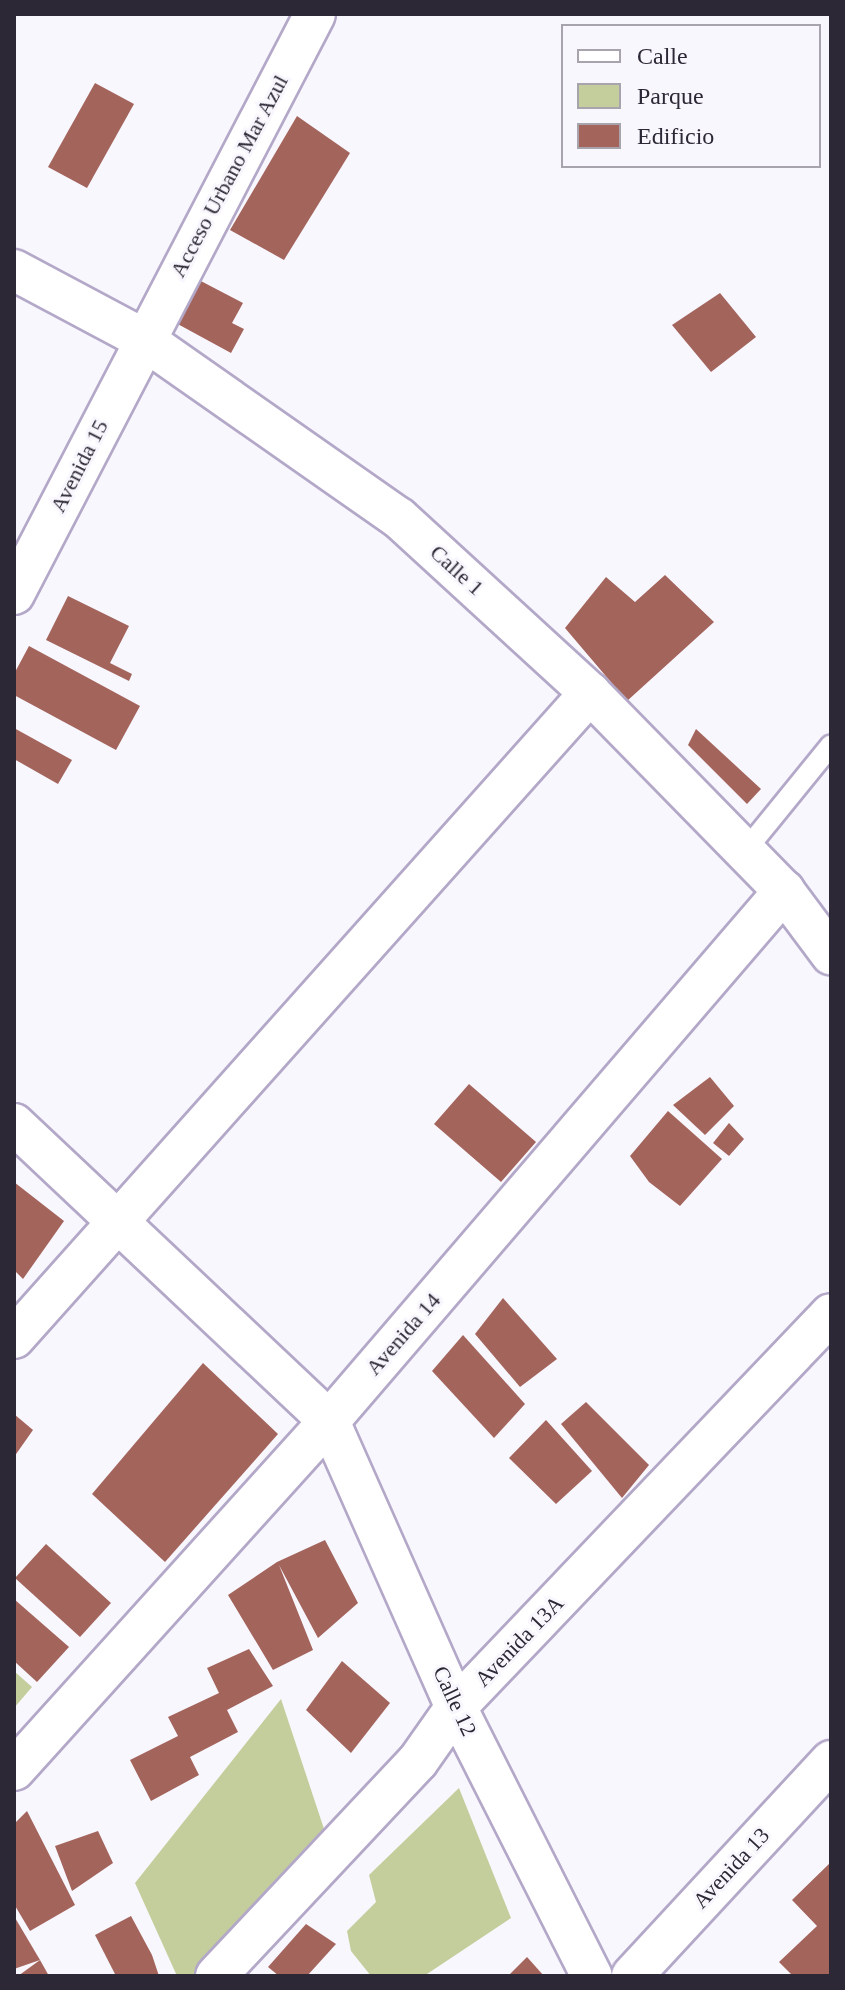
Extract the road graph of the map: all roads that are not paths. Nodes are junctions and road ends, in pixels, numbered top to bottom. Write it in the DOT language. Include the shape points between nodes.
graph roads {
  1 [pos="315,14"];
  2 [pos="14,270"];
  3 [pos="143,339"];
  4 [pos="14,594"];
  5 [pos="590,693"];
  6 [pos="831,745"];
  7 [pos="745,851"];
  8 [pos="784,891"];
  9 [pos="831,954"];
  10 [pos="14,1124"];
  11 [pos="120,1223"];
  12 [pos="831,1314"];
  13 [pos="14,1338"];
  14 [pos="329,1421"];
  15 [pos="456,1707"];
  16 [pos="831,1761"];
  17 [pos="14,1770"];
  18 [pos="216,1976"];
  19 [pos="592,1976"];
  20 [pos="632,1976"];
  1 -- 3 [label="street, Acceso Urbano Mar Azul"];
  2 -- 3 [label="street, Calle 1"];
  3 -- 4 [label="street, Avenida 15"];
  3 -- 5 [label="street, Calle 1" via="399,518"];
  5 -- 7 [label="street, Calle 1"];
  5 -- 11 [label="street"];
  6 -- 7 [label="lane"];
  7 -- 8 [label="street, Calle 1"];
  8 -- 9 [label="street, Calle 1"];
  8 -- 14 [label="street, Avenida 14"];
  10 -- 11 [label="street"];
  11 -- 13 [label="street"];
  11 -- 14 [label="street"];
  12 -- 15 [label="street, Avenida 13A"];
  14 -- 15 [label="street, Calle 12"];
  14 -- 17 [label="street, Avenida 14"];
  15 -- 18 [label="street, Avenida 13A" via="418,1761"];
  15 -- 19 [label="street, Calle 12"];
  16 -- 20 [label="street, Avenida 13"];
}
